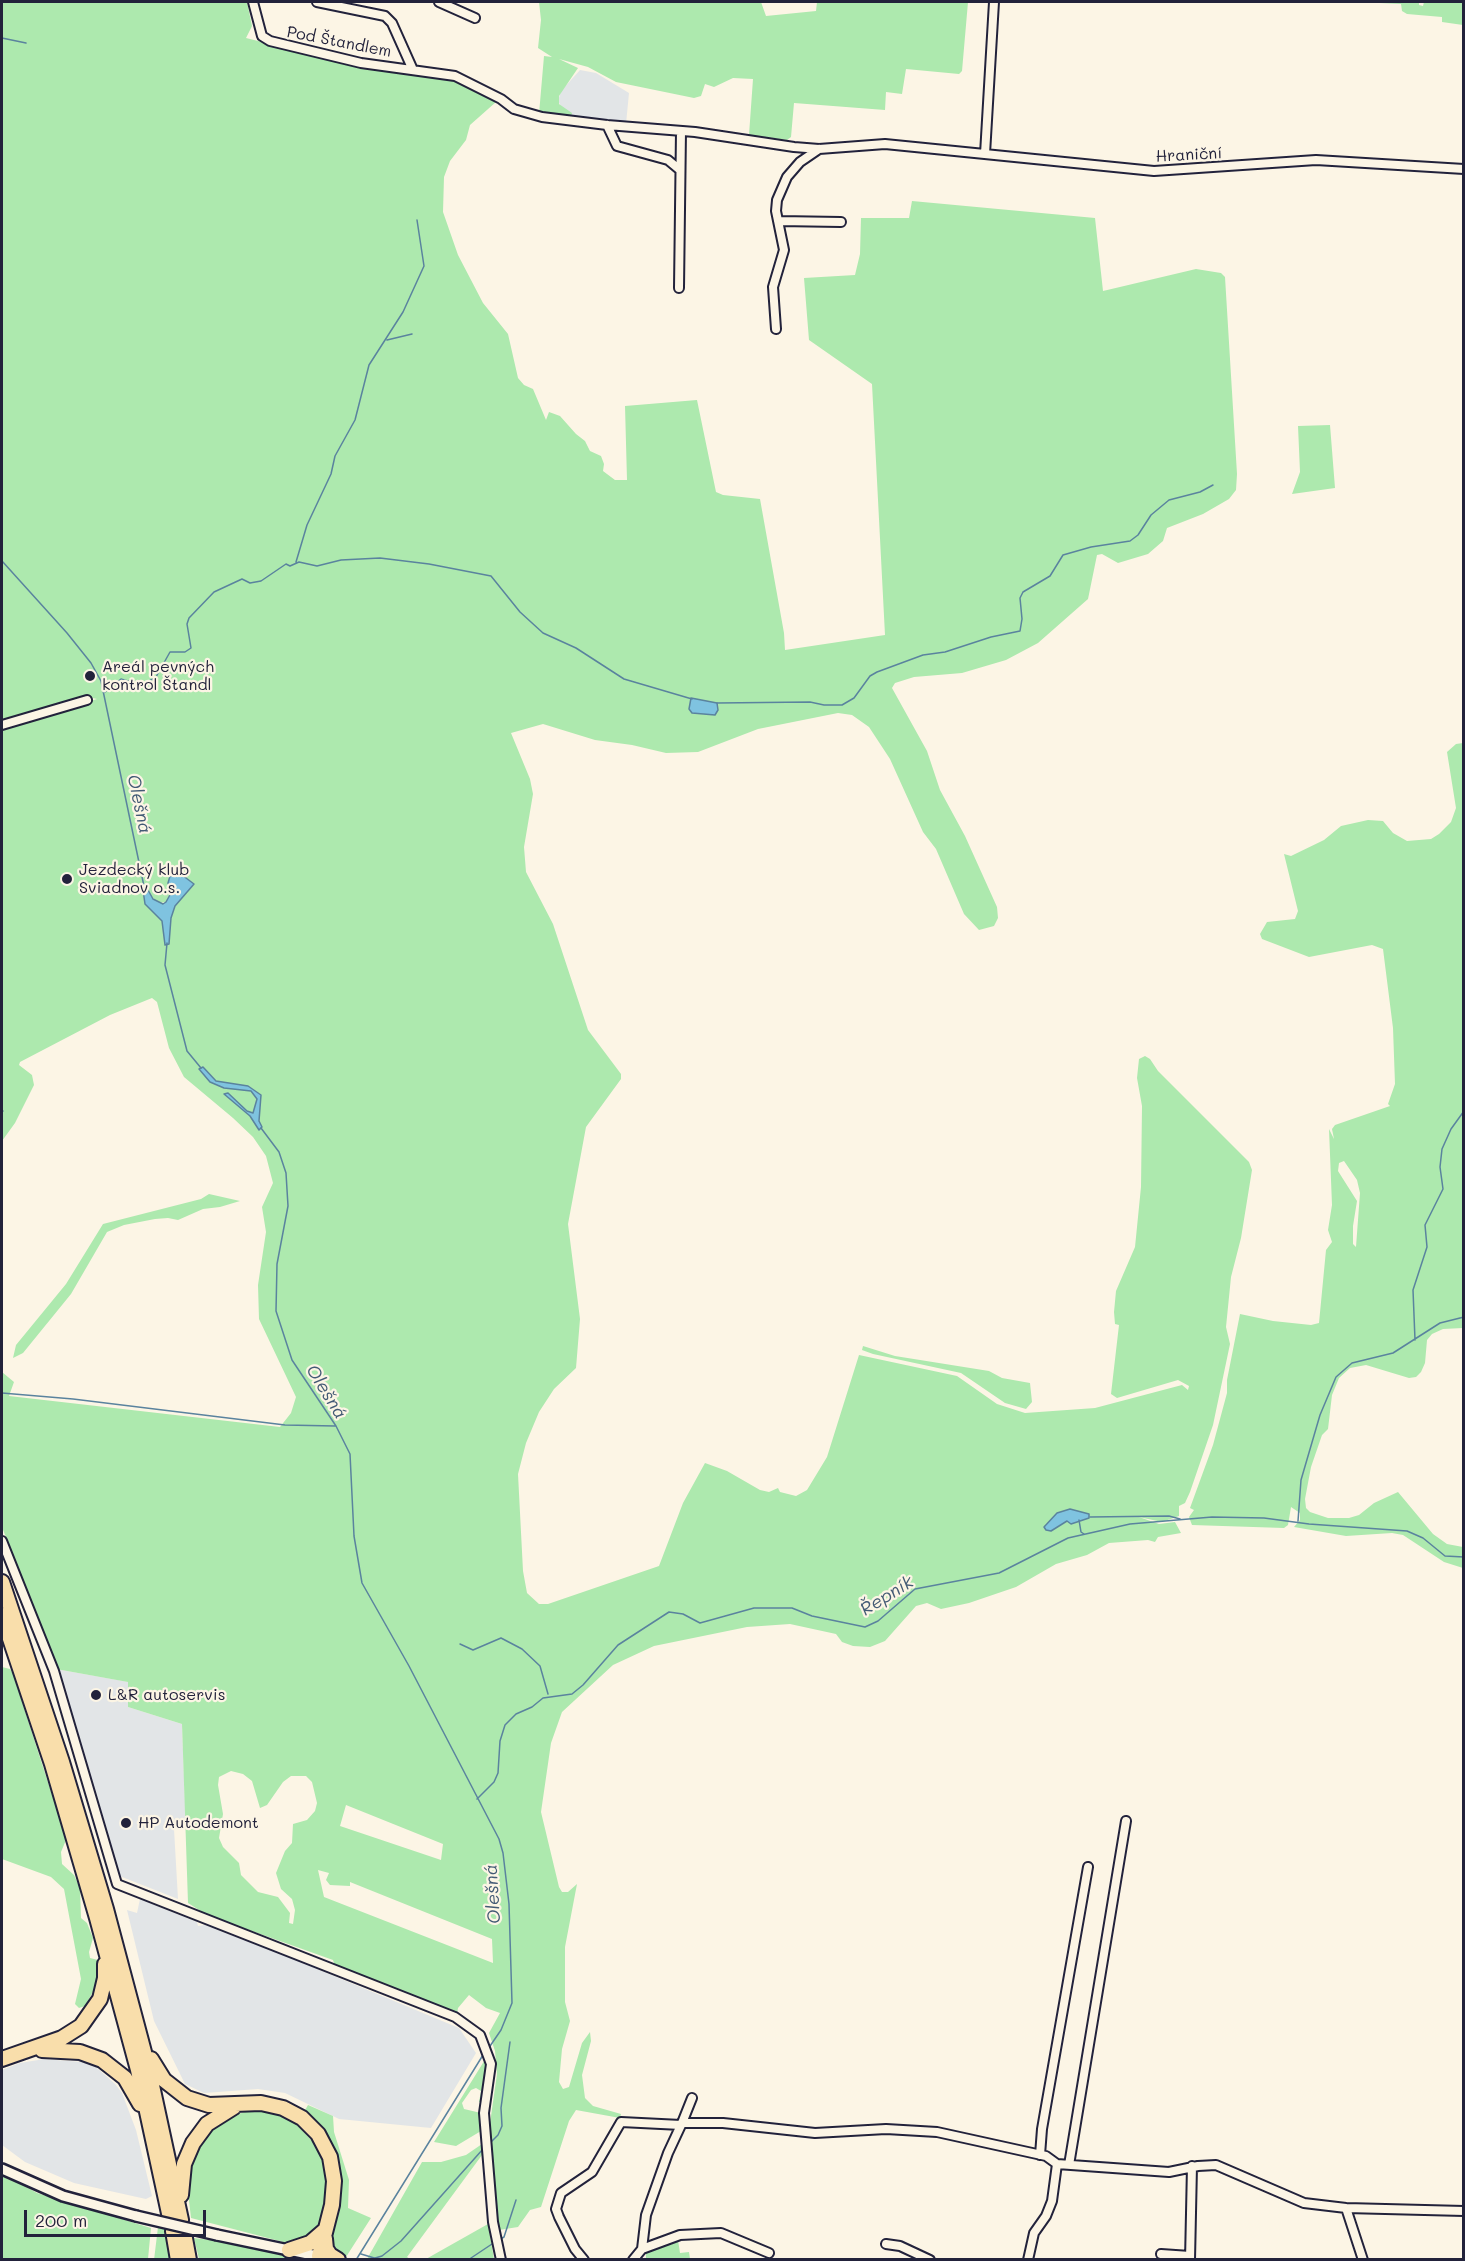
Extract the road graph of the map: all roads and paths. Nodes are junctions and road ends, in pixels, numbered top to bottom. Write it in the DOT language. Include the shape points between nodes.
graph roads {
  1 [pos="254,2"];
  2 [pos="317,2"];
  3 [pos="439,2"];
  4 [pos="994,2"];
  5 [pos="475,18"];
  6 [pos="413,70"];
  7 [pos="607,126"];
  8 [pos="681,131"];
  9 [pos="917,147"];
  10 [pos="819,149"];
  11 [pos="985,154"];
  12 [pos="1464,169"];
  13 [pos="680,170"];
  14 [pos="779,221"];
  15 [pos="841,222"];
  16 [pos="679,288"];
  17 [pos="776,329"];
  18 [pos="87,700"];
  19 [pos="2,724"];
  20 [pos="2,1541"];
  21 [pos="2,1582"];
  22 [pos="2,1615"];
  23 [pos="1126,1821"];
  24 [pos="1089,1867"];
  25 [pos="97,1917"];
  26 [pos="135,2015"];
  27 [pos="34,2050"];
  28 [pos="2,2059"];
  29 [pos="692,2098"];
  30 [pos="238,2105"];
  31 [pos="681,2124"];
  32 [pos="154,2145"];
  33 [pos="1040,2155"];
  34 [pos="1057,2164"];
  35 [pos="1069,2165"];
  36 [pos="1192,2166"];
  37 [pos="2,2169"];
  38 [pos="1346,2208"];
  39 [pos="1464,2211"];
  40 [pos="177,2225"];
  41 [pos="326,2228"];
  42 [pos="886,2244"];
  43 [pos="642,2249"];
  44 [pos="289,2250"];
  45 [pos="769,2253"];
  46 [pos="1161,2254"];
  47 [pos="319,2256"];
  48 [pos="1190,2258"];
  49 [pos="178,2259"];
  50 [pos="189,2259"];
  51 [pos="333,2259"];
  52 [pos="338,2259"];
  53 [pos="501,2259"];
  54 [pos="584,2259"];
  55 [pos="633,2259"];
  56 [pos="930,2259"];
  57 [pos="1028,2259"];
  58 [pos="1363,2259"];
  1 -- 6 [label="street, Pod Štandlem" via="262,36 270,41 361,63"];
  2 -- 6 [label="street, Pod Štandlem" via="385,16"];
  3 -- 5 [label="street"];
  4 -- 11 [label="street"];
  6 -- 7 [label="street, Pod Štandlem" via="455,76 501,99 514,110"];
  7 -- 8 [label="street, Pod Štandlem"];
  7 -- 13 [label="street" via="617,146 668,160"];
  8 -- 10 [label="street, Pod Štandlem"];
  8 -- 13 [label="street"];
  9 -- 10 [label="street, Pod Štandlem" via="885,144"];
  9 -- 11 [label="street, Hraniční"];
  10 -- 14 [label="street" via="787,177 777,200"];
  11 -- 12 [label="street, Hraniční" via="1154,171 1316,160"];
  13 -- 16 [label="street"];
  14 -- 15 [label="street"];
  14 -- 17 [label="street" via="784,250 773,287"];
  18 -- 19 [label="street"];
  20 -- 53 [label="street" via="54,1671 117,1884 455,2017 480,2035 491,2064 484,2113 493,2222"];
  21 -- 26 [label="highway" via="62,1762"];
  22 -- 25 [label="highway"];
  23 -- 35 [label="street"];
  24 -- 33 [label="street"];
  25 -- 27 [label="highway" via="105,1968 100,1999 74,2032"];
  25 -- 32 [label="highway"];
  26 -- 30 [label="highway" via="154,2067 172,2089 203,2104"];
  26 -- 40 [label="highway"];
  27 -- 28 [label="highway"];
  27 -- 32 [label="highway" via="80,2052 114,2068 138,2098"];
  29 -- 31 [label="street"];
  30 -- 40 [label="highway" via="207,2124 188,2153"];
  30 -- 41 [label="highway" via="261,2103 283,2108 302,2118 318,2134 330,2157 334,2181"];
  31 -- 33 [label="street" via="723,2123 815,2133 886,2129 937,2132"];
  31 -- 43 [label="street" via="646,2215"];
  31 -- 54 [label="street" via="621,2122 592,2172 561,2193 556,2209"];
  32 -- 40 [label="highway"];
  33 -- 34 [label="street"];
  34 -- 35 [label="street"];
  34 -- 57 [label="street" via="1052,2201 1034,2233"];
  35 -- 36 [label="street" via="1169,2172"];
  36 -- 38 [label="street" via="1226,2167 1304,2203"];
  36 -- 48 [label="street"];
  37 -- 44 [label="street, bridge" via="63,2196"];
  38 -- 39 [label="street"];
  38 -- 58 [label="street"];
  40 -- 49 [label="highway"];
  40 -- 50 [label="highway"];
  41 -- 44 [label="highway" via="310,2244"];
  41 -- 47 [label="highway"];
  41 -- 52 [label="highway" via="326,2249"];
  42 -- 56 [label="street"];
  43 -- 45 [label="street" via="680,2235 721,2233"];
  43 -- 55 [label="street"];
  44 -- 47 [label="street"];
  46 -- 48 [label="street"];
  47 -- 51 [label="street"];
}
